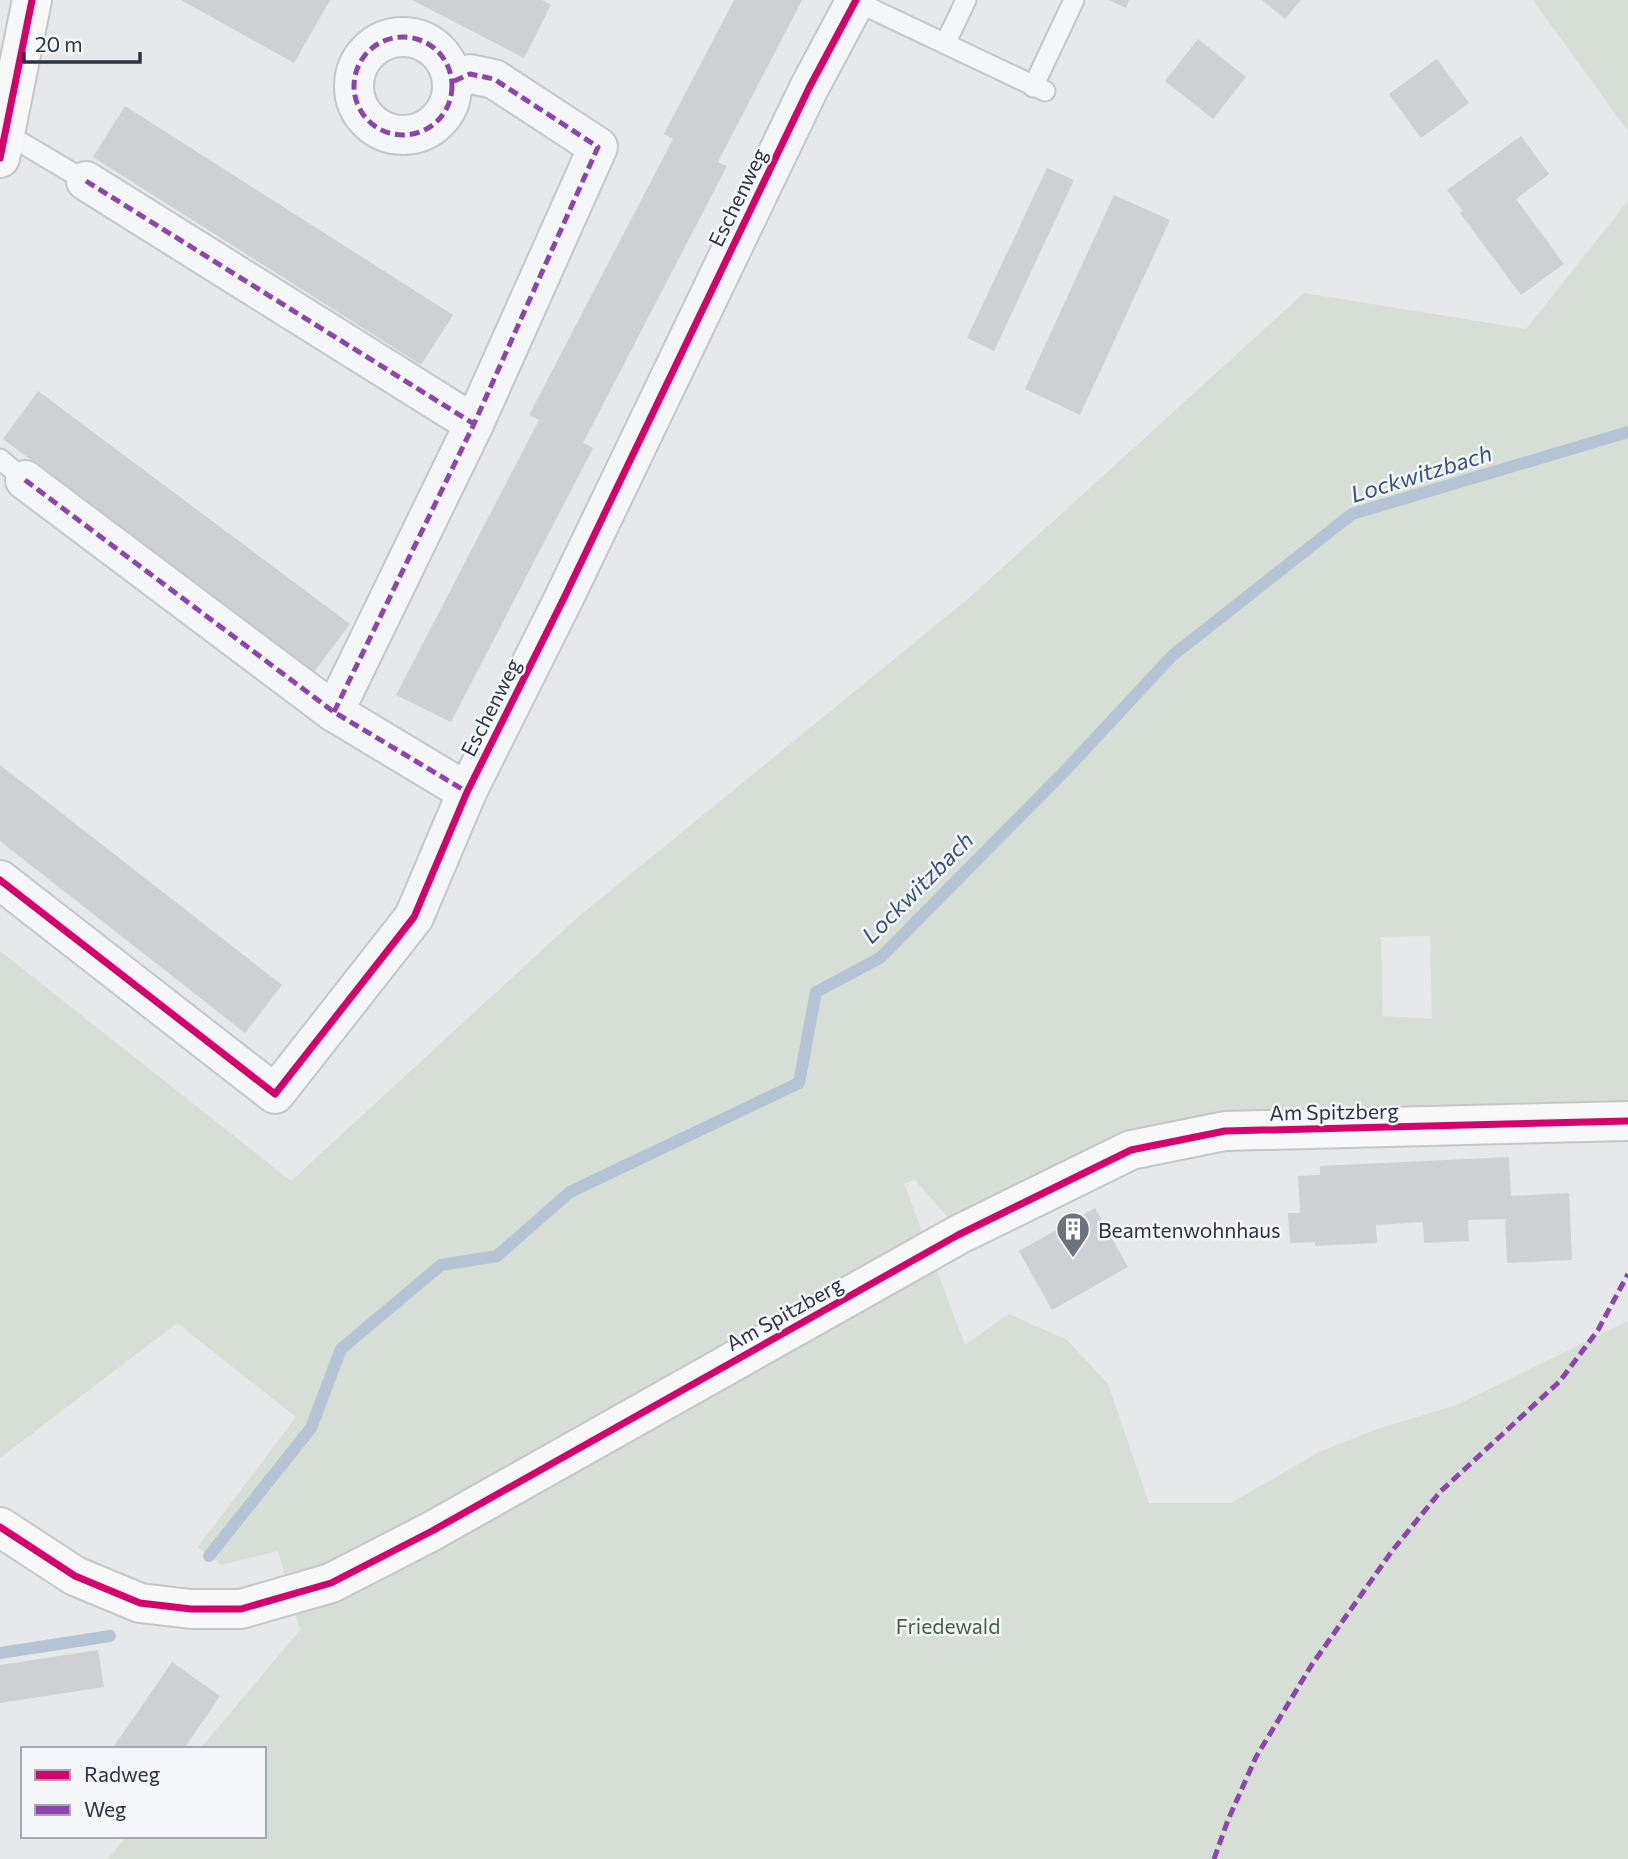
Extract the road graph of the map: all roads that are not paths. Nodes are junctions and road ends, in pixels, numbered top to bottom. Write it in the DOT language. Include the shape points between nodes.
graph roads {
  1 [pos="32,0"];
  2 [pos="855,0"];
  3 [pos="966,0"];
  4 [pos="1074,0"];
  5 [pos="945,44"];
  6 [pos="452,82"];
  7 [pos="2,146"];
  8 [pos="86,181"];
  9 [pos="474,424"];
  10 [pos="13,470"];
  11 [pos="334,712"];
  12 [pos="467,792"];
  13 [pos="0,880"];
  14 [pos="1628,1121"];
  15 [pos="0,1527"];
  1 -- 7 [label="street"];
  2 -- 5 [label="lane"];
  2 -- 12 [label="street, Eschenweg"];
  3 -- 5 [label="lane"];
  4 -- 5 [label="lane" via="1039,89"];
  6 -- 9 [label="street" via="470,74 494,79 598,147"];
  7 -- 8 [label="lane"];
  8 -- 9 [label="street"];
  9 -- 11 [label="street"];
  10 -- 11 [label="street"];
  11 -- 12 [label="street"];
  12 -- 13 [label="street, Eschenweg" via="414,917 275,1094"];
  14 -- 15 [label="street, Am Spitzberg" via="1225,1131 1131,1150 958,1235 432,1531 331,1583 241,1609 140,1603 75,1576"];
}
